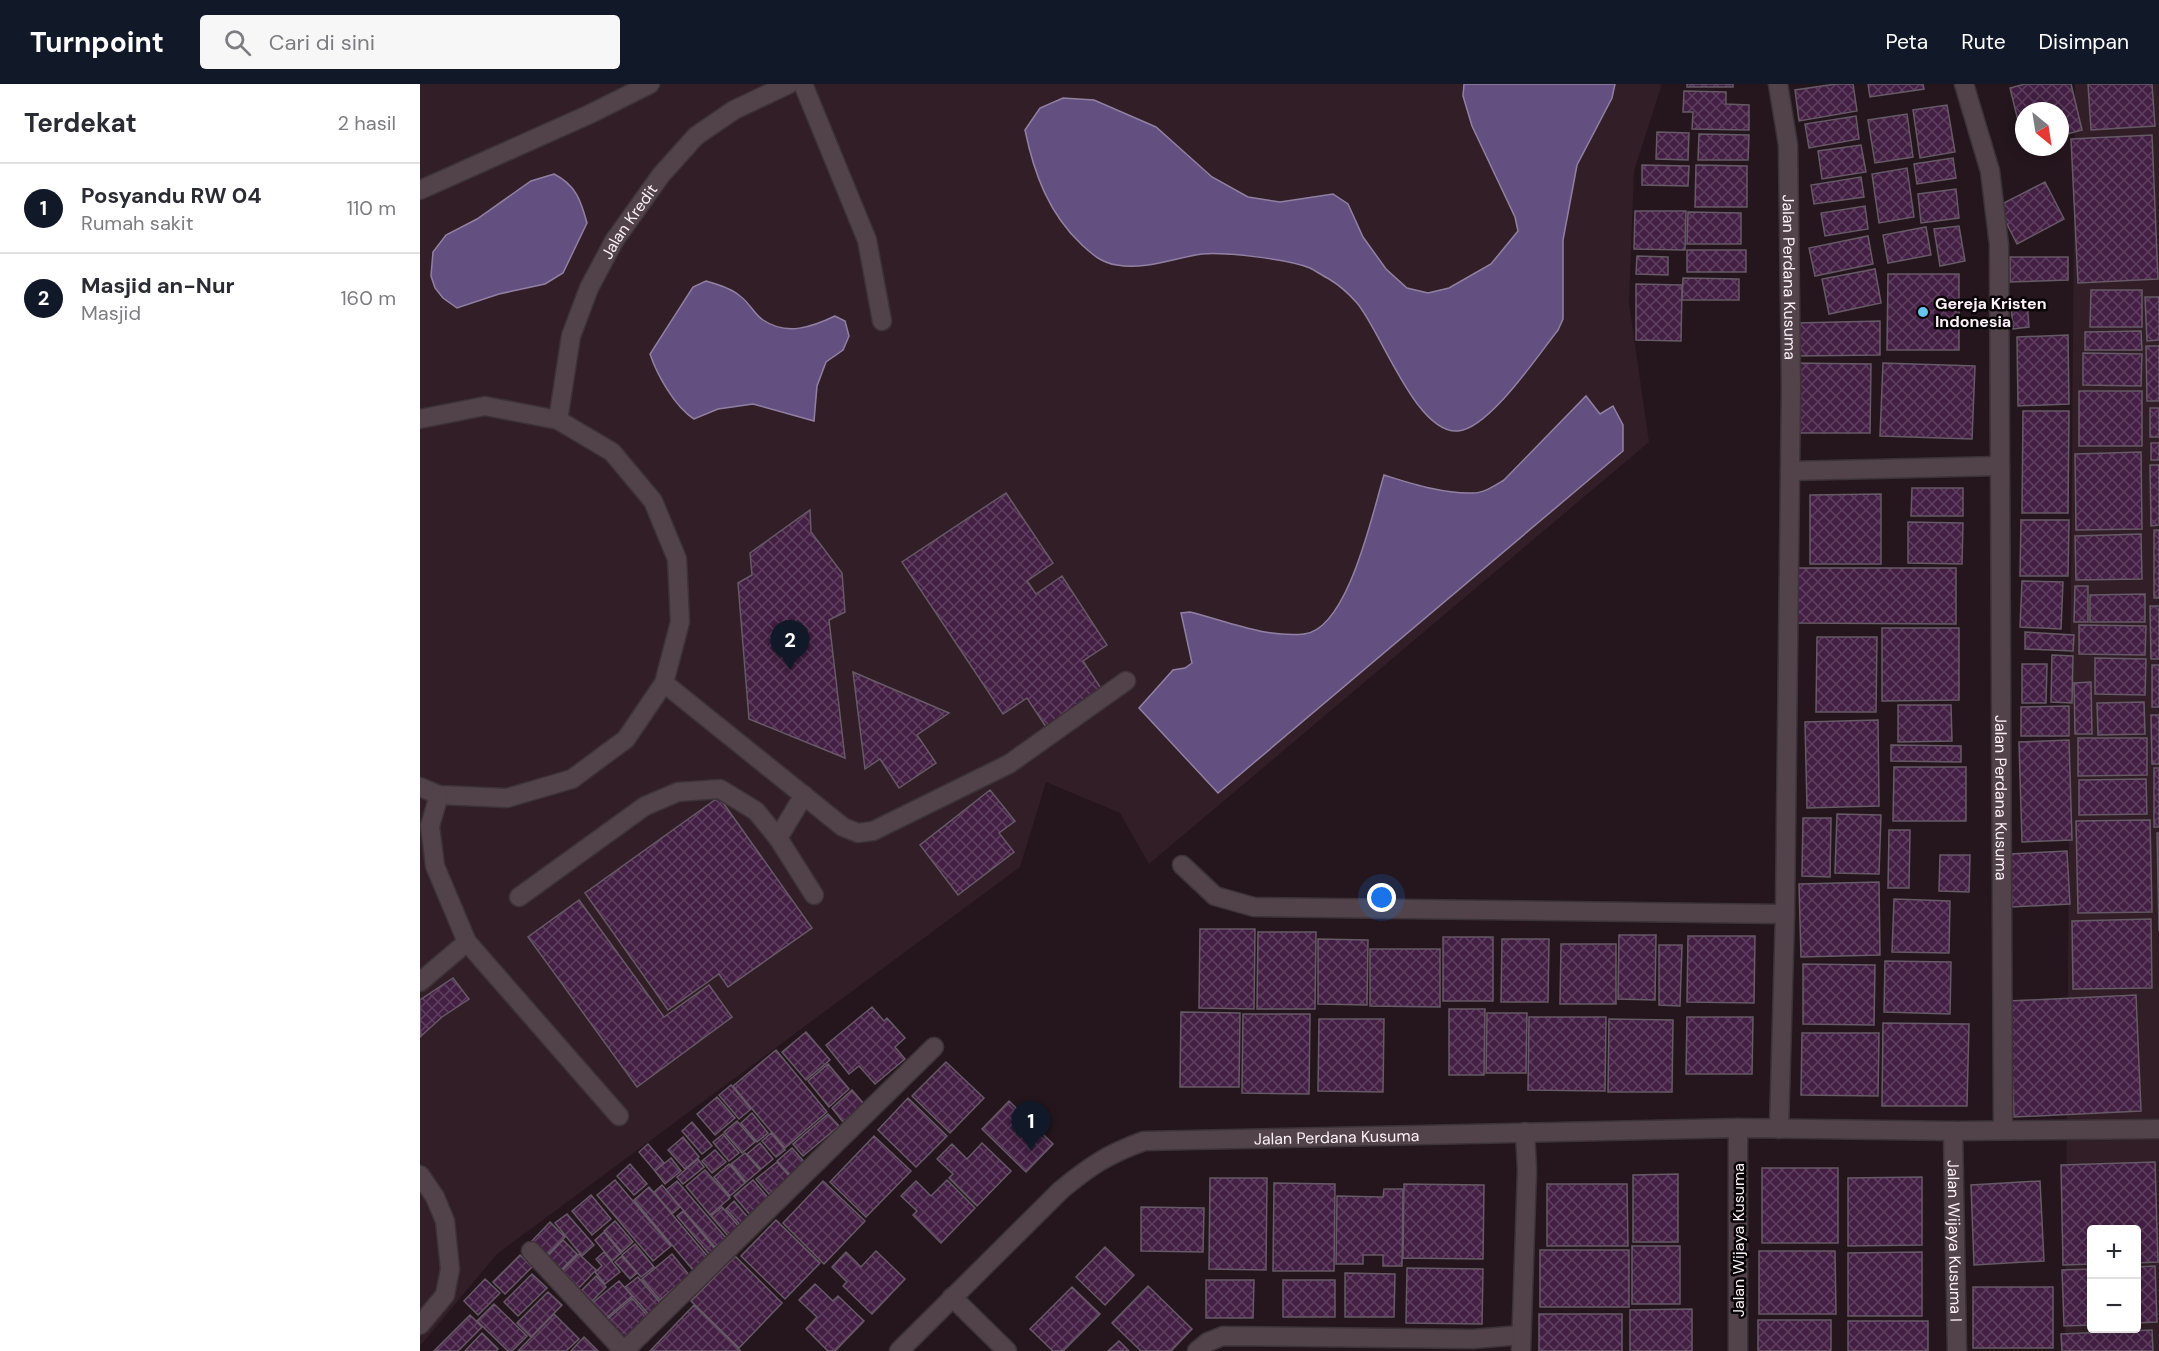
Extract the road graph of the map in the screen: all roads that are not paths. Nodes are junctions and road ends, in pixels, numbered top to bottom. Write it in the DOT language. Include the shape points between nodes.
graph roads {
  1 [pos="650,84"];
  2 [pos="789,84"];
  3 [pos="803,84"];
  4 [pos="1778,84"];
  5 [pos="1964,84"];
  6 [pos="420,190"];
  7 [pos="882,321"];
  8 [pos="420,419"];
  9 [pos="558,420"];
  10 [pos="2000,466"];
  11 [pos="1790,471"];
  12 [pos="1126,681"];
  13 [pos="664,683"];
  14 [pos="420,787"];
  15 [pos="440,795"];
  16 [pos="804,795"];
  17 [pos="778,838"];
  18 [pos="1182,865"];
  19 [pos="814,895"];
  20 [pos="519,897"];
  21 [pos="1785,914"];
  22 [pos="467,942"];
  23 [pos="420,982"];
  24 [pos="934,1047"];
  25 [pos="619,1116"];
  26 [pos="1738,1128"];
  27 [pos="1779,1129"];
  28 [pos="2159,1129"];
  29 [pos="2003,1130"];
  30 [pos="1953,1131"];
  31 [pos="1525,1132"];
  32 [pos="420,1175"];
  33 [pos="531,1251"];
  34 [pos="952,1297"];
  35 [pos="420,1325"];
  36 [pos="1521,1343"];
  37 [pos="624,1351"];
  38 [pos="899,1351"];
  39 [pos="1007,1351"];
  40 [pos="1197,1351"];
  41 [pos="1738,1351"];
  42 [pos="1957,1351"];
  1 -- 6 [label="street"];
  2 -- 9 [label="street, Jalan Kredit" via="734,110 696,136 661,175 614,241 589,288 571,336"];
  3 -- 7 [label="street" via="867,240"];
  4 -- 11 [label="street, Jalan Perdana Kusuma" via="1788,145"];
  5 -- 10 [label="street, Jalan Perdana Kusuma" via="1990,171 1999,245"];
  8 -- 9 [label="street" via="485,406"];
  9 -- 13 [label="street" via="612,452 653,501 677,559 680,622"];
  10 -- 11 [label="street"];
  10 -- 29 [label="street, Jalan Perdana Kusuma"];
  11 -- 21 [label="street, Jalan Perdana Kusuma"];
  12 -- 16 [label="street" via="1009,764 873,831 858,833 843,827"];
  13 -- 15 [label="street" via="626,739 572,779 507,798"];
  13 -- 16 [label="street"];
  14 -- 15 [label="street"];
  15 -- 22 [label="street" via="430,826 435,866"];
  16 -- 17 [label="street"];
  17 -- 19 [label="street"];
  17 -- 20 [label="street" via="756,811 720,789 678,792 645,807"];
  18 -- 21 [label="street" via="1215,896 1254,907"];
  21 -- 27 [label="street, Jalan Perdana Kusuma"];
  22 -- 23 [label="street"];
  22 -- 25 [label="street"];
  24 -- 37 [label="street"];
  26 -- 27 [label="street, Jalan Perdana Kusuma"];
  26 -- 31 [label="street, Jalan Perdana Kusuma"];
  26 -- 41 [label="street, Jalan Wijaya Kusuma"];
  27 -- 30 [label="street, Jalan Perdana Kusuma"];
  28 -- 29 [label="street, Jalan Perdana Kusuma"];
  29 -- 30 [label="street, Jalan Perdana Kusuma"];
  30 -- 42 [label="street, Jalan Wijaya Kusuma I"];
  31 -- 34 [label="street, Jalan Perdana Kusuma" via="1144,1141 1114,1151 1084,1171"];
  31 -- 36 [label="street"];
  32 -- 35 [label="street" via="445,1221 450,1269 445,1295"];
  33 -- 37 [label="street"];
  34 -- 38 [label="street, Jalan Perdana Kusuma"];
  34 -- 39 [label="street"];
  36 -- 40 [label="street" via="1223,1336 1208,1341"];
}
